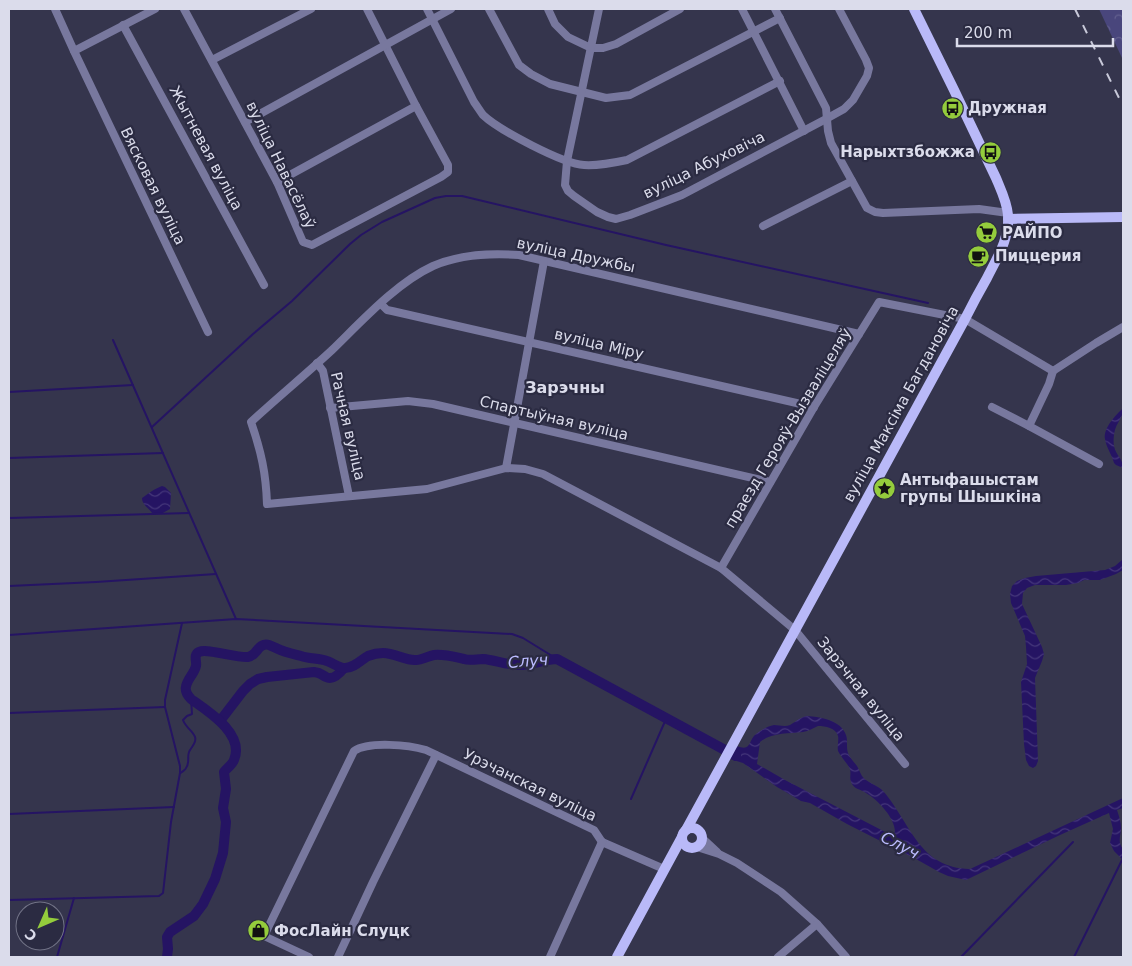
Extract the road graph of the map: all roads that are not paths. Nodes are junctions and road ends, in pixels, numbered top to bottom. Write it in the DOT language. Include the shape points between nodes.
graph roads {
  1 [pos="55,9"];
  2 [pos="155,9"];
  3 [pos="184,9"];
  4 [pos="310,9"];
  5 [pos="367,9"];
  6 [pos="427,9"];
  7 [pos="451,9"];
  8 [pos="489,9"];
  9 [pos="548,9"];
  10 [pos="599,9"];
  11 [pos="680,9"];
  12 [pos="742,9"];
  13 [pos="775,9"];
  14 [pos="839,9"];
  15 [pos="914,9"];
  16 [pos="780,18"];
  17 [pos="432,19"];
  18 [pos="123,25"];
  19 [pos="754,32"];
  20 [pos="386,45"];
  21 [pos="591,48"];
  22 [pos="74,51"];
  23 [pos="212,60"];
  24 [pos="780,81"];
  25 [pos="581,92"];
  26 [pos="416,106"];
  27 [pos="826,119"];
  28 [pos="245,122"];
  29 [pos="804,131"];
  30 [pos="567,161"];
  31 [pos="277,182"];
  32 [pos="852,182"];
  33 [pos="1008,216"];
  34 [pos="1123,217"];
  35 [pos="763,226"];
  36 [pos="544,261"];
  37 [pos="264,285"];
  38 [pos="381,304"];
  39 [pos="965,319"];
  40 [pos="1123,327"];
  41 [pos="208,332"];
  42 [pos="859,334"];
  43 [pos="529,342"];
  44 [pos="318,363"];
  45 [pos="1053,371"];
  46 [pos="814,407"];
  47 [pos="992,407"];
  48 [pos="330,408"];
  49 [pos="514,423"];
  50 [pos="1029,426"];
  51 [pos="1099,464"];
  52 [pos="506,468"];
  53 [pos="770,482"];
  54 [pos="349,496"];
  55 [pos="720,568"];
  56 [pos="795,630"];
  57 [pos="436,755"];
  58 [pos="905,764"];
  59 [pos="700,802"];
  60 [pos="684,834"];
  61 [pos="702,836"];
  62 [pos="602,842"];
  63 [pos="693,848"];
  64 [pos="719,854"];
  65 [pos="666,866"];
  66 [pos="817,924"];
  67 [pos="309,957"];
  68 [pos="338,957"];
  69 [pos="550,957"];
  70 [pos="617,957"];
  71 [pos="778,957"];
  72 [pos="846,957"];
  1 -- 22 [label="street, Вясковая вуліца"];
  2 -- 18 [label="street"];
  3 -- 23 [label="street, вуліца Навасёлаў"];
  4 -- 23 [label="street"];
  5 -- 20 [label="street"];
  6 -- 17 [label="street"];
  7 -- 17 [label="street"];
  8 -- 25 [label="street" via="519,65 550,84"];
  9 -- 21 [label="street" via="563,32"];
  10 -- 21 [label="street"];
  11 -- 21 [label="street" via="616,44"];
  12 -- 19 [label="street"];
  13 -- 16 [label="street"];
  14 -- 27 [label="street, вуліца Абуховіча" via="869,68 853,100"];
  15 -- 33 [label="main road, вуліца Максіма Багдановіча" via="996,178"];
  16 -- 19 [label="street"];
  16 -- 27 [label="street" via="826,108"];
  17 -- 20 [label="street"];
  17 -- 30 [label="street" via="483,115 526,143"];
  18 -- 22 [label="street"];
  18 -- 37 [label="street, Жытневая вуліца"];
  19 -- 24 [label="street"];
  19 -- 25 [label="street" via="630,94 606,98"];
  20 -- 26 [label="street"];
  20 -- 28 [label="street"];
  21 -- 25 [label="street"];
  22 -- 41 [label="street, Вясковая вуліца"];
  23 -- 28 [label="street, вуліца Навасёлаў"];
  24 -- 29 [label="street"];
  24 -- 30 [label="street" via="627,160 584,165"];
  25 -- 30 [label="street"];
  26 -- 31 [label="street"];
  26 -- 31 [label="street, вуліца Навасёлаў" via="448,165 448,172 441,177 312,245 303,242"];
  27 -- 29 [label="street, вуліца Абуховіча"];
  27 -- 32 [label="street" via="831,143"];
  28 -- 31 [label="street, вуліца Навасёлаў"];
  29 -- 30 [label="street, вуліца Абуховіча" via="682,195 616,219 597,212 568,191"];
  32 -- 33 [label="street" via="867,208 875,212 979,208"];
  32 -- 35 [label="street"];
  33 -- 34 [label="main road"];
  33 -- 39 [label="main road, вуліца Максіма Багдановіча" via="1003,246"];
  36 -- 38 [label="street, вуліца Дружбы" via="498,254 453,259 414,276"];
  36 -- 42 [label="street, вуліца Дружбы"];
  36 -- 43 [label="street"];
  38 -- 43 [label="street, вуліца Міру" via="386,310"];
  38 -- 44 [label="street, вуліца Дружбы"];
  39 -- 42 [label="street, праезд Герояў-Вызваліцеляў" via="879,302"];
  39 -- 45 [label="street"];
  39 -- 56 [label="main road, вуліца Максіма Багдановіча"];
  40 -- 45 [label="street"];
  42 -- 46 [label="street, праезд Герояў-Вызваліцеляў"];
  43 -- 46 [label="street, вуліца Міру"];
  43 -- 49 [label="street"];
  44 -- 48 [label="street, Рачная вуліца" via="323,371"];
  44 -- 54 [label="street, вуліца Дружбы" via="251,422 263,462 267,504"];
  45 -- 50 [label="street"];
  46 -- 53 [label="street, праезд Герояў-Вызваліцеляў"];
  47 -- 50 [label="street"];
  48 -- 49 [label="street, Спартыўная вуліца" via="408,401"];
  48 -- 54 [label="street, Рачная вуліца"];
  49 -- 52 [label="street"];
  49 -- 53 [label="street, Спартыўная вуліца"];
  50 -- 51 [label="street"];
  52 -- 54 [label="street" via="427,489"];
  52 -- 55 [label="street, Зарэчная вуліца" via="544,474"];
  53 -- 55 [label="street, праезд Герояў-Вызваліцеляў"];
  55 -- 56 [label="street, Зарэчная вуліца"];
  56 -- 58 [label="street, Зарэчная вуліца"];
  56 -- 59 [label="main road, вуліца Максіма Багдановіча"];
  57 -- 62 [label="street, Урэчанская вуліца" via="594,830"];
  57 -- 67 [label="street, Урэчанская вуліца" via="414,747 376,745 354,751 264,936"];
  57 -- 68 [label="street"];
  59 -- 60 [label="main road, вуліца Максіма Багдановіча"];
  59 -- 61 [label="main road"];
  60 -- 61 [label="main road" via="694,828"];
  60 -- 63 [label="main road" via="684,844"];
  60 -- 65 [label="main road, вуліца Максіма Багдановіча"];
  61 -- 63 [label="main road" via="701,842"];
  61 -- 64 [label="street"];
  62 -- 65 [label="street"];
  62 -- 69 [label="street, Урэчанская вуліца"];
  63 -- 64 [label="street"];
  63 -- 65 [label="main road, вуліца Максіма Багдановіча" via="674,857"];
  64 -- 66 [label="street" via="781,892"];
  65 -- 70 [label="main road, вуліца Максіма Багдановіча"];
  66 -- 71 [label="street"];
  66 -- 72 [label="street"];
}
